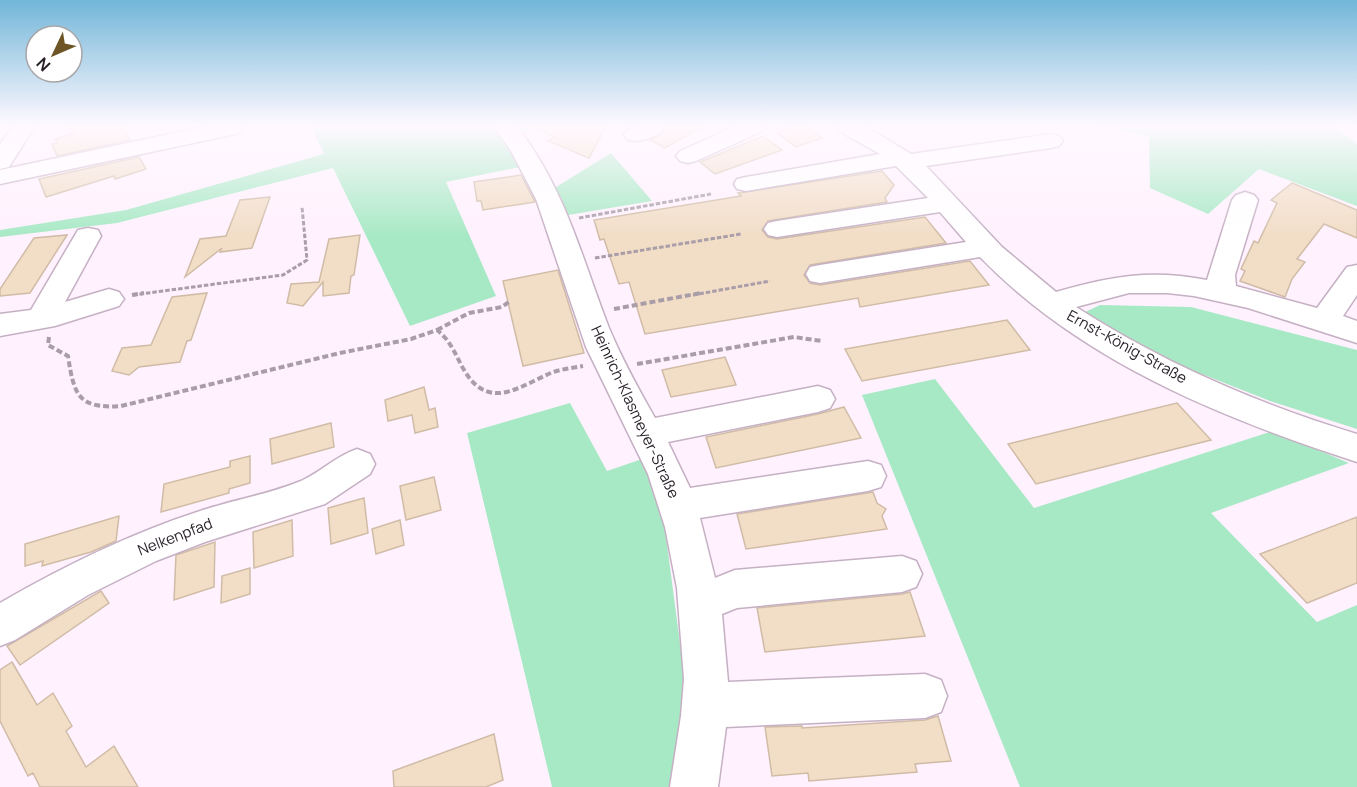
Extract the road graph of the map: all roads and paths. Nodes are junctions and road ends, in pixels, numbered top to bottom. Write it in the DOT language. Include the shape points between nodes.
graph roads {
  1 [pos="67,163"];
  2 [pos="532,163"];
  3 [pos="886,163"];
  4 [pos="907,163"];
  5 [pos="0,177"];
  6 [pos="746,184"];
  7 [pos="711,194"];
  8 [pos="1245,200"];
  9 [pos="946,203"];
  10 [pos="302,207"];
  11 [pos="560,221"];
  12 [pos="777,229"];
  13 [pos="741,234"];
  14 [pos="88,236"];
  15 [pos="986,247"];
  16 [pos="574,262"];
  17 [pos="820,274"];
  18 [pos="1357,274"];
  19 [pos="770,281"];
  20 [pos="1222,294"];
  21 [pos="109,299"];
  22 [pos="510,301"];
  23 [pos="1052,304"];
  24 [pos="590,314"];
  25 [pos="48,317"];
  26 [pos="1324,321"];
  27 [pos="0,325"];
  28 [pos="437,330"];
  29 [pos="1357,332"];
  30 [pos="822,341"];
  31 [pos="609,366"];
  32 [pos="818,399"];
  33 [pos="645,433"];
  34 [pos="1357,448"];
  35 [pos="357,464"];
  36 [pos="868,476"];
  37 [pos="679,506"];
  38 [pos="902,573"];
  39 [pos="698,603"];
  40 [pos="0,626"];
  41 [pos="925,696"];
  42 [pos="705,705"];
  43 [pos="694,787"];
  1 -- 5 [label="street"];
  2 -- 11 [label="street, Heinrich-Klasmeyer-Straße"];
  3 -- 6 [label="street"];
  4 -- 9 [label="street, Ernst-König-Straße"];
  7 -- 11 [label="path"];
  8 -- 20 [label="street" via="1221,275"];
  9 -- 12 [label="street"];
  9 -- 15 [label="street, Ernst-König-Straße"];
  10 -- 21 [label="path" via="307,260 283,275"];
  11 -- 16 [label="street, Heinrich-Klasmeyer-Straße"];
  13 -- 16 [label="path"];
  14 -- 25 [label="street"];
  15 -- 17 [label="street"];
  15 -- 23 [label="street, Ernst-König-Straße"];
  16 -- 24 [label="street, Heinrich-Klasmeyer-Straße"];
  18 -- 26 [label="street"];
  19 -- 24 [label="path"];
  20 -- 23 [label="street" via="1141,283 1098,289"];
  20 -- 26 [label="street"];
  21 -- 25 [label="street"];
  22 -- 28 [label="path" via="502,307 469,313"];
  23 -- 34 [label="street, Ernst-König-Straße" via="1097,334 1187,381 1287,424"];
  24 -- 31 [label="street, Heinrich-Klasmeyer-Straße"];
  25 -- 27 [label="street"];
  25 -- 28 [label="path" via="48,345 68,356 74,389 90,405 105,408"];
  26 -- 29 [label="street"];
  28 -- 31 [label="path" via="450,339 468,376 481,390 500,394 520,390 558,371"];
  30 -- 31 [label="path" via="794,337"];
  31 -- 33 [label="street, Heinrich-Klasmeyer-Straße"];
  32 -- 33 [label="street"];
  33 -- 37 [label="street, Heinrich-Klasmeyer-Straße"];
  35 -- 40 [label="street, Nelkenpfad" via="312,493 142,549 74,582"];
  36 -- 37 [label="street"];
  37 -- 39 [label="street, Heinrich-Klasmeyer-Straße"];
  38 -- 39 [label="street" via="735,589"];
  39 -- 42 [label="street, Heinrich-Klasmeyer-Straße"];
  41 -- 42 [label="street"];
  42 -- 43 [label="street, Heinrich-Klasmeyer-Straße"];
}
